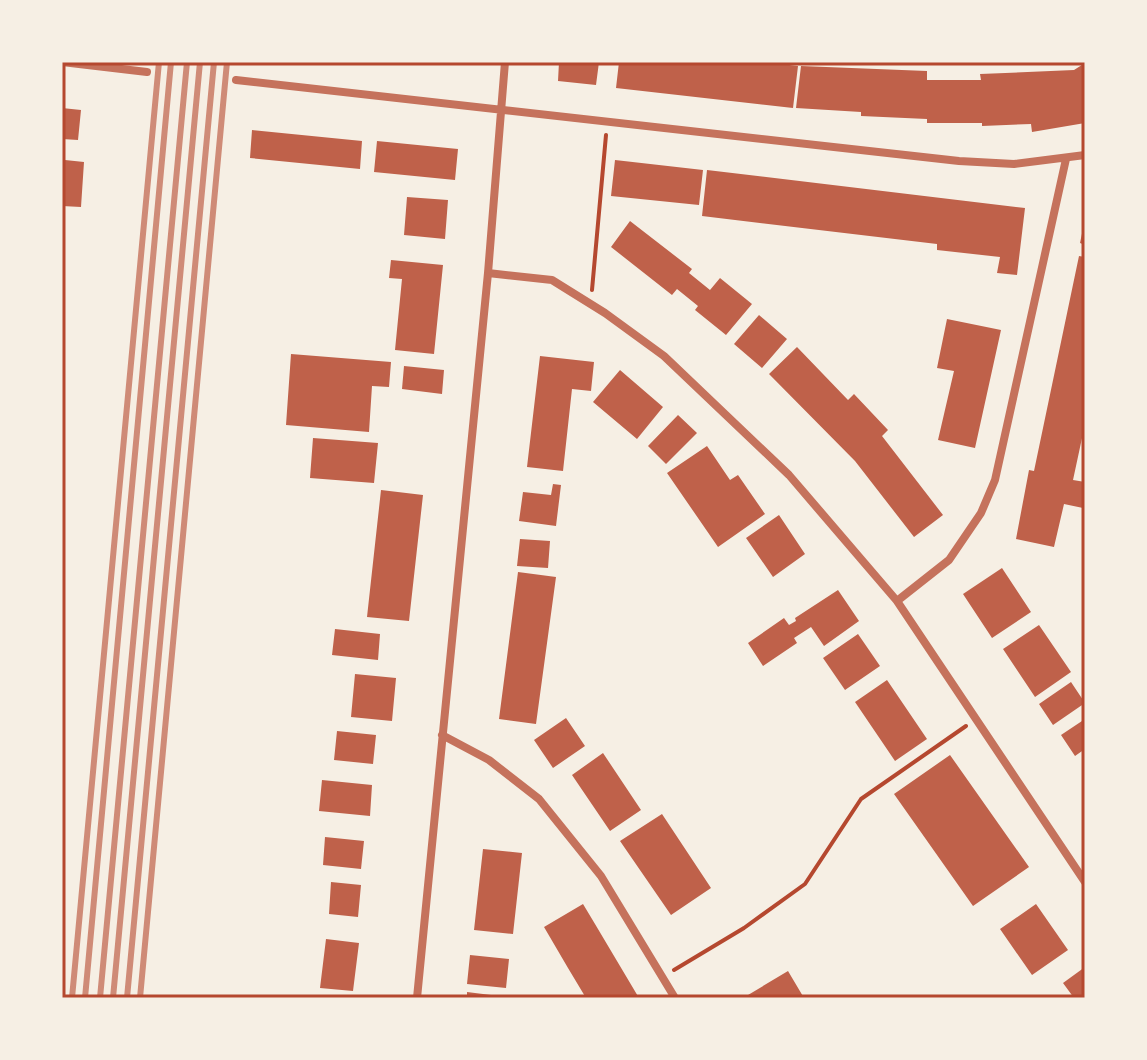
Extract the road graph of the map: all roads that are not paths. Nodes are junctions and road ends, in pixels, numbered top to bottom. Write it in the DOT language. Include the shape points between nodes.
graph roads {
  1 [pos="62,62"];
  2 [pos="505,62"];
  3 [pos="147,72"];
  4 [pos="236,80"];
  5 [pos="501,110"];
  6 [pos="1085,155"];
  7 [pos="1066,159"];
  8 [pos="488,273"];
  9 [pos="897,601"];
  10 [pos="442,735"];
  11 [pos="1085,882"];
  12 [pos="417,998"];
  13 [pos="675,998"];
  1 -- 3 [label="street"];
  2 -- 5 [label="street"];
  4 -- 5 [label="street"];
  5 -- 7 [label="street" via="959,161 1014,164"];
  5 -- 8 [label="street"];
  6 -- 7 [label="street"];
  7 -- 9 [label="street" via="995,480 981,513 949,560"];
  8 -- 9 [label="street" via="552,280 664,356 779,465"];
  8 -- 10 [label="street"];
  9 -- 11 [label="street"];
  10 -- 12 [label="street"];
  10 -- 13 [label="street" via="489,760 539,799 601,876"];
}
